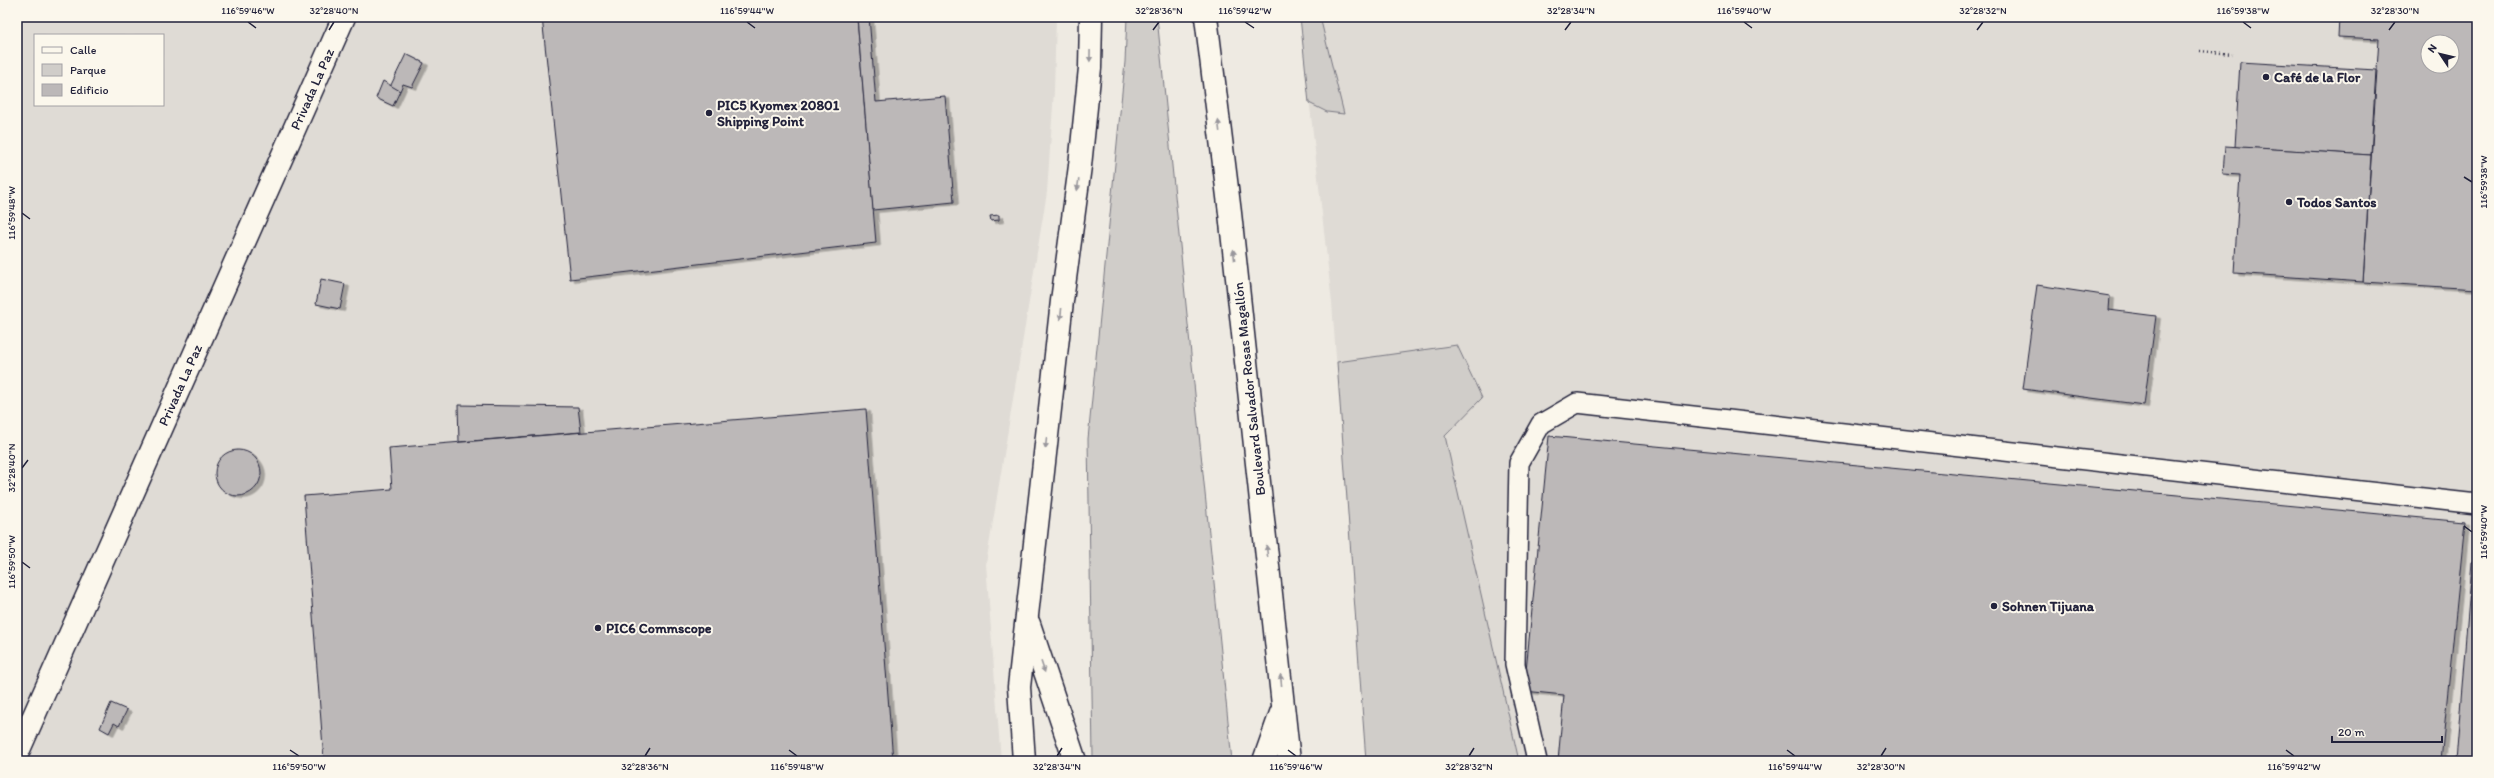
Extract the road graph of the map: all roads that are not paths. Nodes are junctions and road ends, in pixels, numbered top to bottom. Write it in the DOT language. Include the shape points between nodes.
graph roads {
  1 [pos="344,17"];
  2 [pos="1091,17"];
  3 [pos="1206,17"];
  4 [pos="2477,504"];
  5 [pos="1026,617"];
  6 [pos="1284,705"];
  7 [pos="17,754"];
  8 [pos="1024,761"];
  9 [pos="1075,761"];
  10 [pos="1264,761"];
  11 [pos="1289,761"];
  12 [pos="1537,761"];
  1 -- 7 [label="main road, Privada La Paz"];
  2 -- 5 [label="main road, one-way" via="1090,68 1080,166"];
  6 -- 3 [label="main road, Boulevard Salvador Rosas Magallón, one-way"];
  4 -- 12 [label="lane" via="1577,403 1541,424 1519,463 1515,664"];
  5 -- 8 [label="main road" via="1019,686"];
  5 -- 9 [label="main road, one-way"];
  6 -- 10 [label="main road"];
  6 -- 11 [label="main road, Boulevard Salvador Rosas Magallón"];
}
